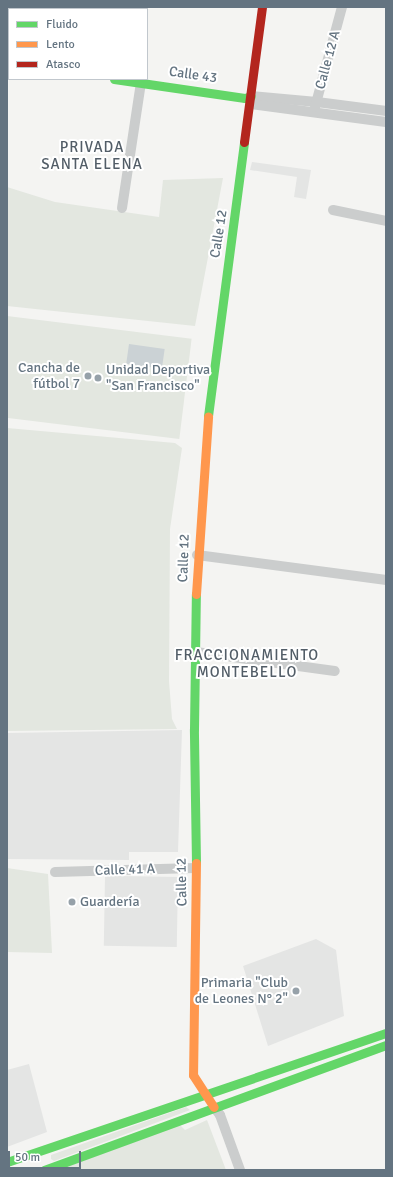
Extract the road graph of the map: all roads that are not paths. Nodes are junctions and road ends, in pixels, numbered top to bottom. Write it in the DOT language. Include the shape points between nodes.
graph roads {
  1 [pos="262,7"];
  2 [pos="342,7"];
  3 [pos="123,80"];
  4 [pos="141,82"];
  5 [pos="249,99"];
  6 [pos="317,102"];
  7 [pos="386,111"];
  8 [pos="313,112"];
  9 [pos="386,122"];
  10 [pos="122,208"];
  11 [pos="333,210"];
  12 [pos="386,221"];
  13 [pos="197,555"];
  14 [pos="386,580"];
  15 [pos="196,652"];
  16 [pos="335,671"];
  17 [pos="195,868"];
  18 [pos="55,872"];
  19 [pos="386,1033"];
  20 [pos="386,1045"];
  21 [pos="204,1094"];
  22 [pos="214,1107"];
  23 [pos="29,1154"];
  24 [pos="7,1162"];
  25 [pos="32,1165"];
  26 [pos="44,1170"];
  27 [pos="240,1170"];
  1 -- 5 [label="street, Calle 12"];
  2 -- 6 [label="street, Calle 12 A"];
  3 -- 4 [label="street, Calle 43"];
  4 -- 5 [label="street, Calle 43"];
  4 -- 10 [label="street"];
  5 -- 6 [label="street"];
  5 -- 8 [label="street"];
  5 -- 13 [label="street, Calle 12" via="205,436"];
  6 -- 7 [label="street"];
  6 -- 8 [label="street, Calle 12 A"];
  8 -- 9 [label="street"];
  11 -- 12 [label="street"];
  13 -- 14 [label="street"];
  13 -- 15 [label="street, Calle 12"];
  15 -- 16 [label="street"];
  15 -- 17 [label="street, Calle 12"];
  17 -- 18 [label="street, Calle 41 A"];
  17 -- 21 [label="street, Calle 12" via="197,919 193,1074"];
  19 -- 21 [label="street"];
  20 -- 22 [label="street"];
  21 -- 22 [label="street, Calle 12"];
  21 -- 23 [label="street"];
  22 -- 26 [label="street"];
  22 -- 27 [label="street" via="220,1115"];
  23 -- 24 [label="street"];
  23 -- 25 [label="street"];
}
